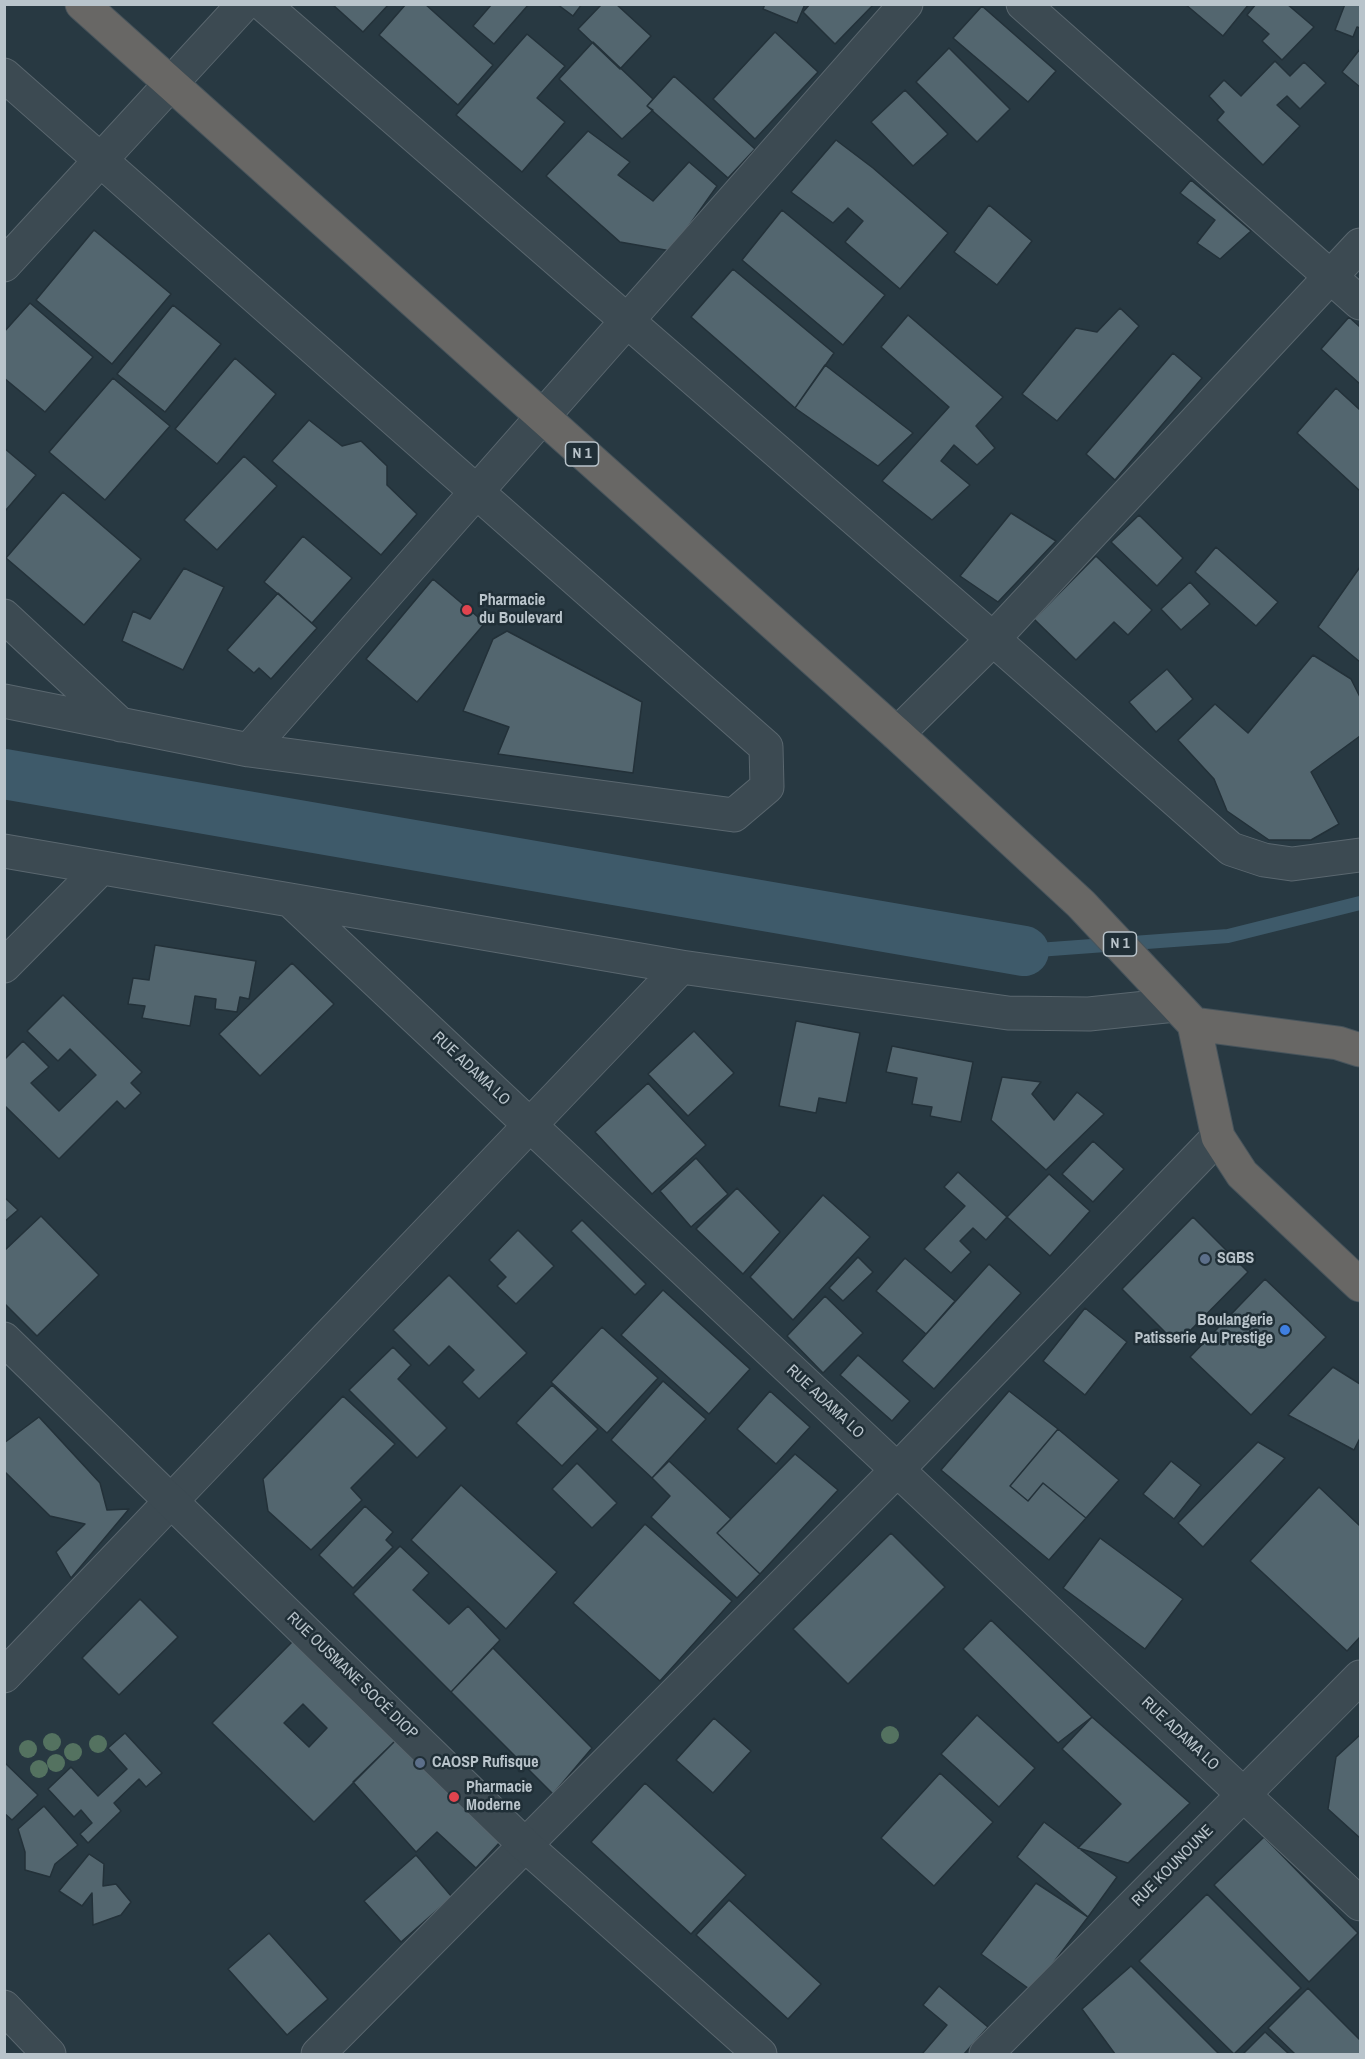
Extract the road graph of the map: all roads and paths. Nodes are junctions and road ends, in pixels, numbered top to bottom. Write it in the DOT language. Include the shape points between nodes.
graph roads {
  1 [pos="82,4"];
  2 [pos="244,4"];
  3 [pos="263,4"];
  4 [pos="906,4"];
  5 [pos="1023,4"];
  6 [pos="4,75"];
  7 [pos="171,85"];
  8 [pos="101,160"];
  9 [pos="1360,245"];
  10 [pos="4,265"];
  11 [pos="1331,277"];
  12 [pos="1360,303"];
  13 [pos="627,321"];
  14 [pos="541,418"];
  15 [pos="476,492"];
  16 [pos="4,616"];
  17 [pos="993,639"];
  18 [pos="4,701"];
  19 [pos="122,725"];
  20 [pos="897,734"];
  21 [pos="249,750"];
  22 [pos="4,851"];
  23 [pos="1360,855"];
  24 [pos="101,868"];
  25 [pos="290,900"];
  26 [pos="4,966"];
  27 [pos="681,967"];
  28 [pos="1175,1005"];
  29 [pos="1353,1044"];
  30 [pos="531,1125"];
  31 [pos="1218,1137"];
  32 [pos="1360,1285"];
  33 [pos="4,1339"];
  34 [pos="897,1470"];
  35 [pos="172,1501"];
  36 [pos="4,1676"];
  37 [pos="1360,1677"];
  38 [pos="1244,1795"];
  39 [pos="525,1845"];
  40 [pos="1360,1904"];
  41 [pos="4,2007"];
  42 [pos="49,2055"];
  43 [pos="318,2055"];
  44 [pos="760,2055"];
  45 [pos="986,2055"];
  1 -- 7 [label="highway, N 1"];
  2 -- 7 [label="street"];
  3 -- 13 [label="street"];
  4 -- 13 [label="street"];
  5 -- 11 [label="street"];
  6 -- 8 [label="street"];
  7 -- 8 [label="street"];
  7 -- 14 [label="highway, N 1"];
  8 -- 10 [label="street"];
  8 -- 15 [label="street"];
  9 -- 11 [label="street"];
  11 -- 12 [label="street"];
  11 -- 17 [label="street"];
  13 -- 14 [label="street"];
  13 -- 17 [label="street"];
  14 -- 15 [label="street"];
  14 -- 20 [label="highway, N 1"];
  15 -- 21 [label="street"];
  15 -- 21 [label="street" via="766,747 767,787 734,815"];
  16 -- 19 [label="street"];
  17 -- 20 [label="street"];
  17 -- 23 [label="street" via="1231,849 1264,861 1292,864"];
  18 -- 19 [label="street"];
  19 -- 21 [label="street"];
  20 -- 28 [label="highway, N 1" via="1081,904"];
  22 -- 24 [label="street"];
  24 -- 25 [label="street"];
  24 -- 26 [label="street"];
  25 -- 27 [label="street"];
  25 -- 30 [label="street, RUE ADAMA LO"];
  27 -- 28 [label="street" via="1008,1013 1089,1014"];
  27 -- 30 [label="street"];
  28 -- 29 [label="highway"];
  28 -- 31 [label="highway"];
  30 -- 34 [label="street, RUE ADAMA LO"];
  30 -- 35 [label="street"];
  31 -- 32 [label="highway" via="1242,1174"];
  31 -- 34 [label="street"];
  33 -- 35 [label="street, RUE OUSMANE SOCÉ DIOP"];
  34 -- 38 [label="street, RUE ADAMA LO"];
  34 -- 39 [label="street"];
  35 -- 36 [label="street"];
  35 -- 39 [label="street, RUE OUSMANE SOCÉ DIOP"];
  37 -- 38 [label="street, RUE KOUNOUNE"];
  38 -- 40 [label="street, RUE ADAMA LO"];
  38 -- 45 [label="street, RUE KOUNOUNE"];
  39 -- 43 [label="street"];
  39 -- 44 [label="street, RUE OUSMANE SOCÉ DIOP"];
  41 -- 42 [label="street"];
}
